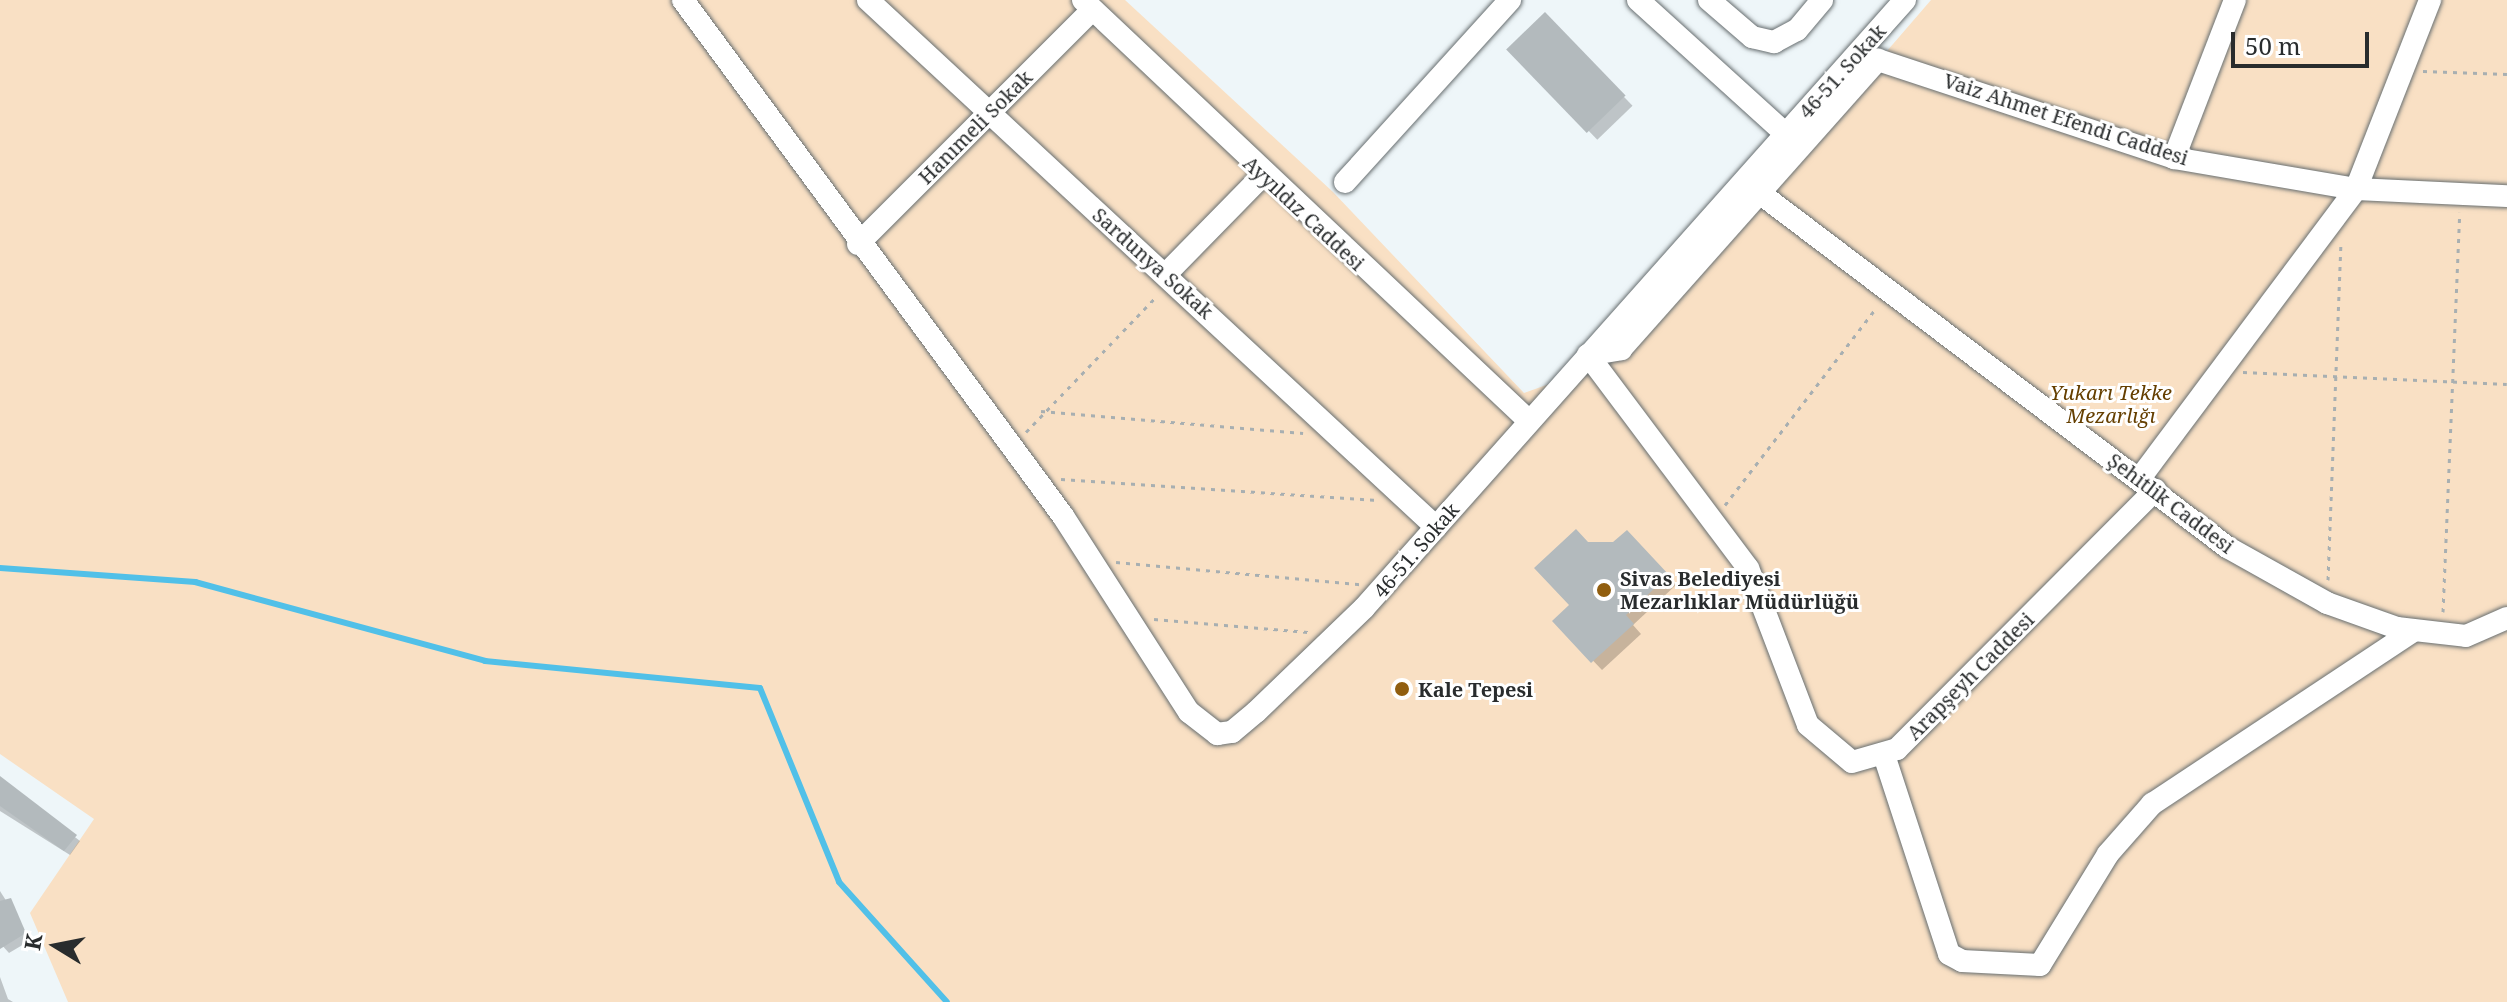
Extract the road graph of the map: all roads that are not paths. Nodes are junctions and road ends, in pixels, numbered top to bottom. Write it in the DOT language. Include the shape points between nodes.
graph roads {
  1 [pos="683,0"];
  2 [pos="868,0"];
  3 [pos="1510,0"];
  4 [pos="1638,0"];
  5 [pos="1709,0"];
  6 [pos="1822,0"];
  7 [pos="1905,0"];
  8 [pos="2235,0"];
  9 [pos="2430,0"];
  10 [pos="1088,5"];
  11 [pos="1867,65"];
  12 [pos="988,114"];
  13 [pos="1786,134"];
  14 [pos="2174,158"];
  15 [pos="1262,176"];
  16 [pos="1345,182"];
  17 [pos="2356,189"];
  18 [pos="1757,191"];
  19 [pos="2507,196"];
  20 [pos="858,244"];
  21 [pos="1170,278"];
  22 [pos="1588,355"];
  23 [pos="1529,421"];
  24 [pos="2147,484"];
  25 [pos="1436,527"];
  26 [pos="2507,618"];
  27 [pos="2413,631"];
  28 [pos="1884,755"];
  1 -- 20 [label="street"];
  2 -- 12 [label="street, Sardunya Sokak"];
  3 -- 16 [label="street"];
  4 -- 13 [label="street"];
  5 -- 6 [label="street" via="1752,37 1774,42 1797,30"];
  7 -- 13 [label="street, 46-51. Sokak"];
  8 -- 14 [label="street"];
  9 -- 17 [label="street, Arapşeyh Caddesi"];
  10 -- 12 [label="street, Hanımeli Sokak"];
  10 -- 15 [label="street, Ayyıldız Caddesi"];
  11 -- 14 [label="street, Vaiz Ahmet Efendi Caddesi" via="1896,63"];
  11 -- 18 [label="street, 46-51. Sokak"];
  12 -- 20 [label="street, Hanımeli Sokak"];
  12 -- 21 [label="street, Sardunya Sokak"];
  13 -- 22 [label="street, 46-51. Sokak"];
  14 -- 17 [label="street, Vaiz Ahmet Efendi Caddesi"];
  15 -- 21 [label="street"];
  15 -- 23 [label="street, Ayyıldız Caddesi"];
  17 -- 19 [label="street, Vaiz Ahmet Efendi Caddesi"];
  17 -- 24 [label="street, Arapşeyh Caddesi" via="2216,371"];
  18 -- 22 [label="street, 46-51. Sokak" via="1621,349"];
  18 -- 24 [label="street, Şehitlik Caddesi"];
  20 -- 25 [label="street, 46-51. Sokak" via="1029,471 1197,722 1232,732 1337,634"];
  21 -- 25 [label="street, Sardunya Sokak"];
  22 -- 23 [label="street, 46-51. Sokak"];
  22 -- 28 [label="street" via="1755,581 1808,725 1837,756 1861,762"];
  23 -- 25 [label="street, 46-51. Sokak"];
  24 -- 27 [label="street, Şehitlik Caddesi" via="2227,547 2327,603"];
  24 -- 28 [label="street, Arapşeyh Caddesi"];
  26 -- 27 [label="street, Şehitlik Caddesi" via="2466,636"];
  27 -- 28 [label="street" via="2152,804 2108,854 2040,965 1962,961 1949,954"];
}
